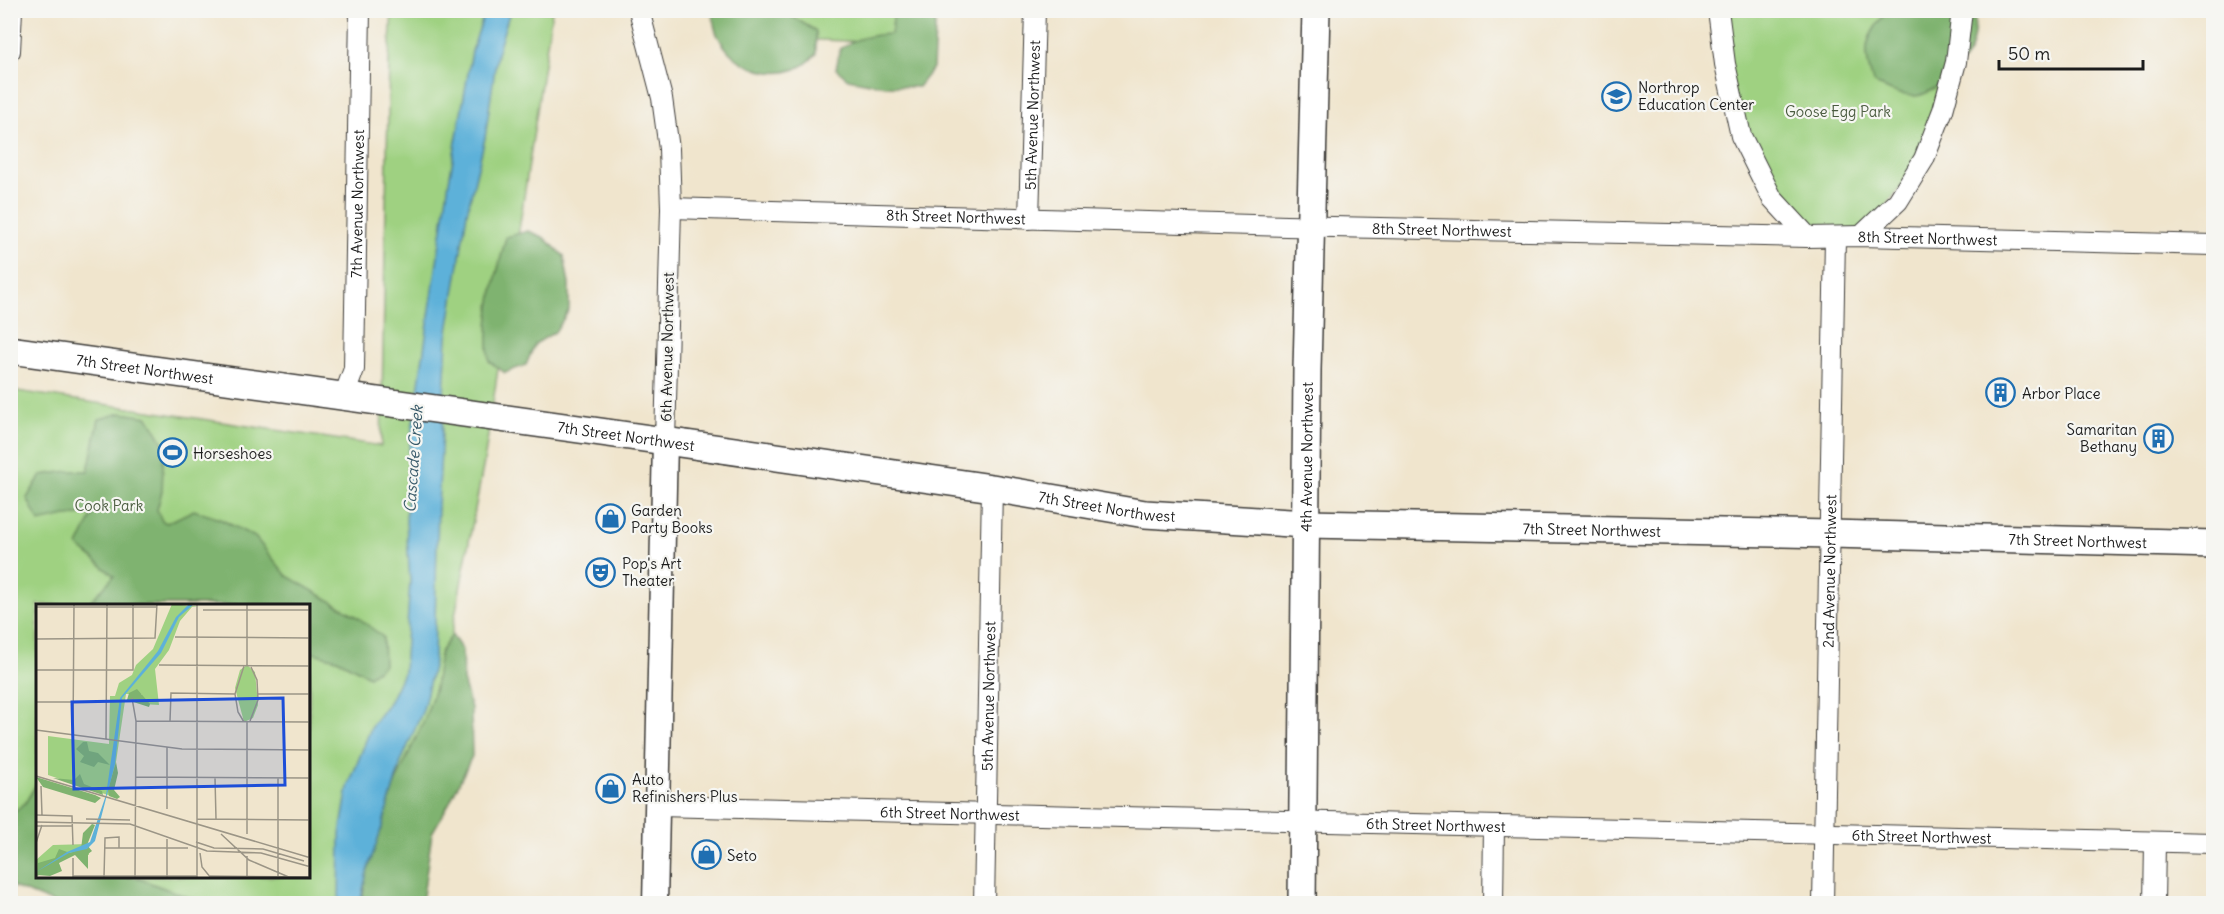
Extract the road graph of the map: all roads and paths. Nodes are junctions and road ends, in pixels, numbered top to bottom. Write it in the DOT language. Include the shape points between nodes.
graph roads {
  1 [pos="12,10"];
  2 [pos="360,10"];
  3 [pos="639,10"];
  4 [pos="1035,10"];
  5 [pos="1316,10"];
  6 [pos="1718,10"];
  7 [pos="1962,10"];
  8 [pos="10,51"];
  9 [pos="671,208"];
  10 [pos="1029,219"];
  11 [pos="1310,226"];
  12 [pos="1861,236"];
  13 [pos="1808,237"];
  14 [pos="1836,237"];
  15 [pos="2214,245"];
  16 [pos="10,350"];
  17 [pos="344,396"];
  18 [pos="665,441"];
  19 [pos="992,488"];
  20 [pos="1306,524"];
  21 [pos="1831,534"];
  22 [pos="2214,544"];
  23 [pos="658,806"];
  24 [pos="985,812"];
  25 [pos="1304,820"];
  26 [pos="1494,826"];
  27 [pos="1825,833"];
  28 [pos="2155,842"];
  29 [pos="2214,843"];
  30 [pos="655,903"];
  31 [pos="984,903"];
  32 [pos="1302,903"];
  33 [pos="1492,903"];
  34 [pos="1823,903"];
  35 [pos="2154,903"];
  1 -- 8 [label="street"];
  2 -- 17 [label="street, 7th Avenue Northwest" via="354,369"];
  3 -- 9 [label="street, 6th Avenue Northwest" via="662,98"];
  4 -- 10 [label="street, 5th Avenue Northwest"];
  5 -- 11 [label="main road, 4th Avenue Northwest"];
  6 -- 13 [label="street" via="1741,136 1772,198"];
  7 -- 12 [label="street" via="1956,62 1924,159 1898,201"];
  9 -- 10 [label="street, 8th Street Northwest"];
  9 -- 18 [label="street, 6th Avenue Northwest"];
  10 -- 11 [label="street, 8th Street Northwest"];
  11 -- 13 [label="street, 8th Street Northwest"];
  11 -- 20 [label="main road, 4th Avenue Northwest"];
  12 -- 14 [label="street, 8th Street Northwest"];
  12 -- 15 [label="street, 8th Street Northwest"];
  13 -- 14 [label="street, 8th Street Northwest"];
  14 -- 21 [label="street, 2nd Avenue Northwest"];
  16 -- 17 [label="main road, 7th Street Northwest"];
  17 -- 18 [label="main road, 7th Street Northwest"];
  18 -- 19 [label="main road, 7th Street Northwest"];
  18 -- 23 [label="street, 6th Avenue Northwest"];
  19 -- 20 [label="main road, 7th Street Northwest" via="1144,514"];
  19 -- 24 [label="street, 5th Avenue Northwest"];
  20 -- 21 [label="main road, 7th Street Northwest"];
  20 -- 25 [label="main road, 4th Avenue Northwest"];
  21 -- 22 [label="main road, 7th Street Northwest"];
  21 -- 27 [label="street, 2nd Avenue Northwest"];
  23 -- 24 [label="street, 6th Street Northwest"];
  23 -- 30 [label="street, 6th Avenue Northwest"];
  24 -- 25 [label="street, 6th Street Northwest"];
  24 -- 31 [label="street, 5th Avenue Northwest"];
  25 -- 26 [label="street, 6th Street Northwest"];
  25 -- 32 [label="main road, 4th Avenue Northwest"];
  26 -- 27 [label="street, 6th Street Northwest"];
  26 -- 33 [label="street"];
  27 -- 28 [label="street, 6th Street Northwest"];
  27 -- 34 [label="street, 2nd Avenue Northwest"];
  28 -- 29 [label="street, 6th Street Northwest"];
  28 -- 35 [label="street"];
}
